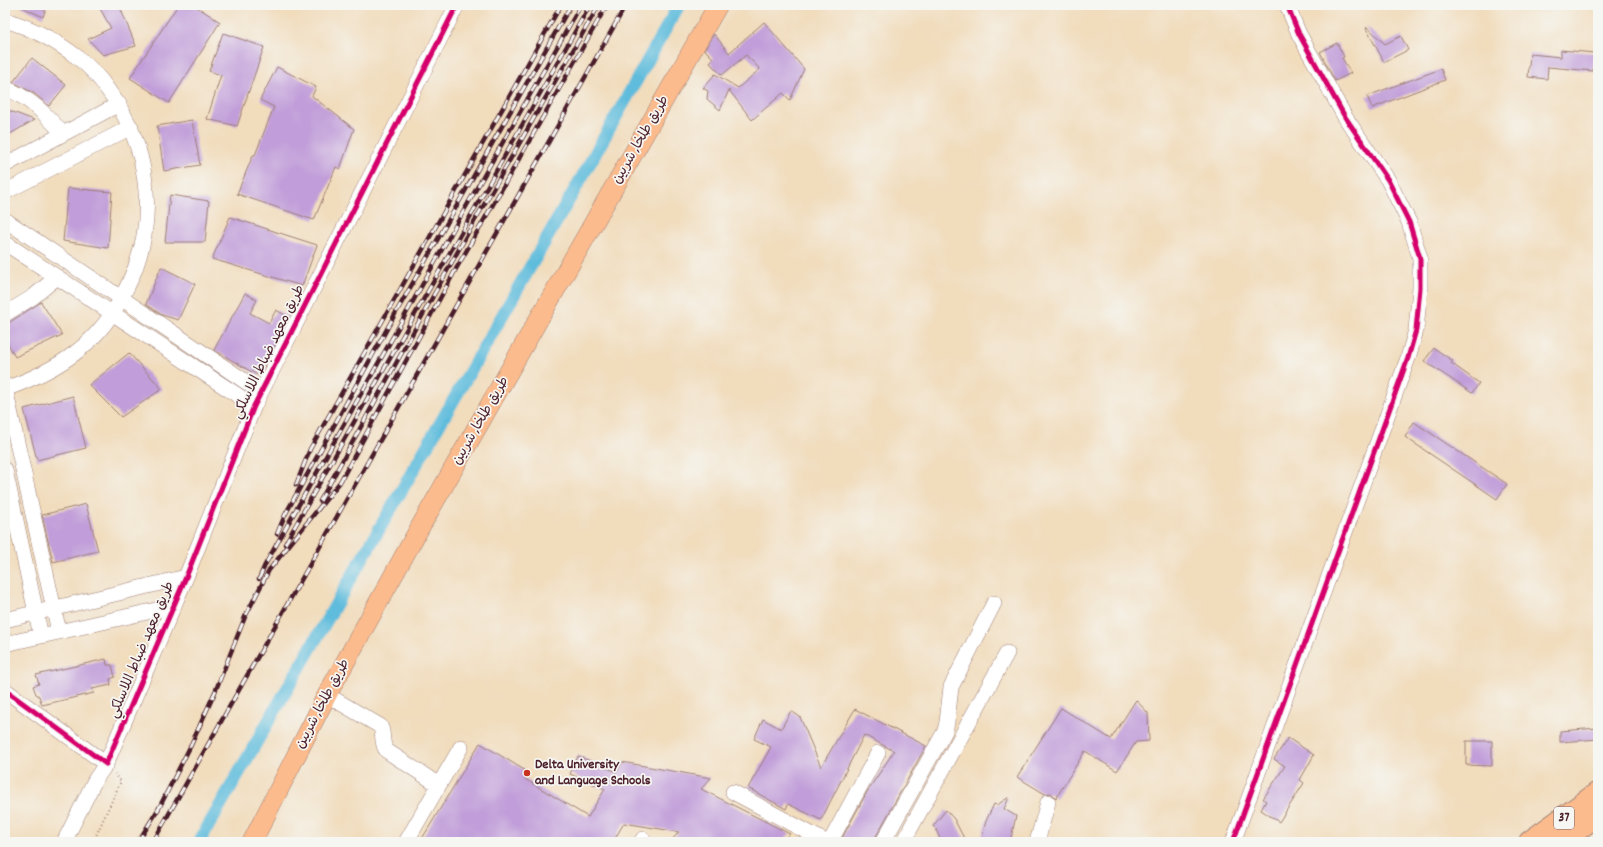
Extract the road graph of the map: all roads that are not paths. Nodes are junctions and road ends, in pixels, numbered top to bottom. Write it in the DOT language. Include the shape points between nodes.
graph roads {
  1 [pos="457,5"];
  2 [pos="718,5"];
  3 [pos="1287,5"];
  4 [pos="5,20"];
  5 [pos="5,88"];
  6 [pos="119,104"];
  7 [pos="131,127"];
  8 [pos="63,134"];
  9 [pos="5,165"];
  10 [pos="5,192"];
  11 [pos="5,220"];
  12 [pos="5,243"];
  13 [pos="57,277"];
  14 [pos="122,298"];
  15 [pos="113,313"];
  16 [pos="5,314"];
  17 [pos="5,388"];
  18 [pos="261,392"];
  19 [pos="254,406"];
  20 [pos="5,470"];
  21 [pos="186,577"];
  22 [pos="994,603"];
  23 [pos="174,606"];
  24 [pos="54,608"];
  25 [pos="36,613"];
  26 [pos="5,620"];
  27 [pos="59,632"];
  28 [pos="41,636"];
  29 [pos="5,644"];
  30 [pos="1007,652"];
  31 [pos="5,690"];
  32 [pos="327,695"];
  33 [pos="461,747"];
  34 [pos="878,753"];
  35 [pos="106,764"];
  36 [pos="439,785"];
  37 [pos="732,792"];
  38 [pos="1598,793"];
  39 [pos="1048,802"];
  40 [pos="1598,814"];
  41 [pos="64,842"];
  42 [pos="252,842"];
  43 [pos="406,842"];
  44 [pos="826,842"];
  45 [pos="830,842"];
  46 [pos="883,842"];
  47 [pos="903,842"];
  48 [pos="1037,842"];
  49 [pos="1233,842"];
  50 [pos="1530,842"];
  51 [pos="1560,842"];
  1 -- 18 [label="street, طريق معهد ضباط اللاسلكي"];
  2 -- 32 [label="main road, طريق طلخا, شربين"];
  3 -- 49 [label="street" via="1299,34 1345,117 1388,180 1409,222 1420,258 1420,288 1416,330 1408,358"];
  4 -- 6 [label="street" via="26,26 79,58"];
  5 -- 8 [label="street" via="29,100 48,115"];
  6 -- 7 [label="street"];
  6 -- 8 [label="street"];
  7 -- 10 [label="street"];
  7 -- 14 [label="street" via="141,155 147,214 135,272"];
  8 -- 9 [label="street"];
  11 -- 14 [label="street"];
  12 -- 13 [label="street"];
  13 -- 15 [label="street"];
  13 -- 16 [label="street" via="33,297"];
  14 -- 15 [label="street"];
  14 -- 18 [label="street"];
  15 -- 17 [label="street" via="76,353 30,380"];
  15 -- 19 [label="street"];
  17 -- 24 [label="street"];
  18 -- 19 [label="street, طريق معهد ضباط اللاسلكي"];
  19 -- 21 [label="street, طريق معهد ضباط اللاسلكي"];
  20 -- 25 [label="street"];
  21 -- 23 [label="street, طريق معهد ضباط اللاسلكي"];
  21 -- 24 [label="street"];
  22 -- 46 [label="street" via="951,686 944,731"];
  23 -- 27 [label="street"];
  23 -- 35 [label="street, طريق معهد ضباط اللاسلكي"];
  24 -- 25 [label="street"];
  24 -- 27 [label="street"];
  25 -- 26 [label="street"];
  25 -- 28 [label="street"];
  27 -- 28 [label="street"];
  28 -- 29 [label="street"];
  30 -- 47 [label="street"];
  31 -- 35 [label="street"];
  32 -- 36 [label="street" via="380,726 387,751"];
  32 -- 42 [label="main road, طريق طلخا, شربين"];
  33 -- 36 [label="street"];
  34 -- 45 [label="street"];
  35 -- 41 [label="street, طريق معهد ضباط اللاسلكي" via="95,780"];
  36 -- 43 [label="street"];
  37 -- 44 [label="street"];
  38 -- 50 [label="highway, 37"];
  39 -- 48 [label="street"];
  40 -- 51 [label="highway, 37"];
}
